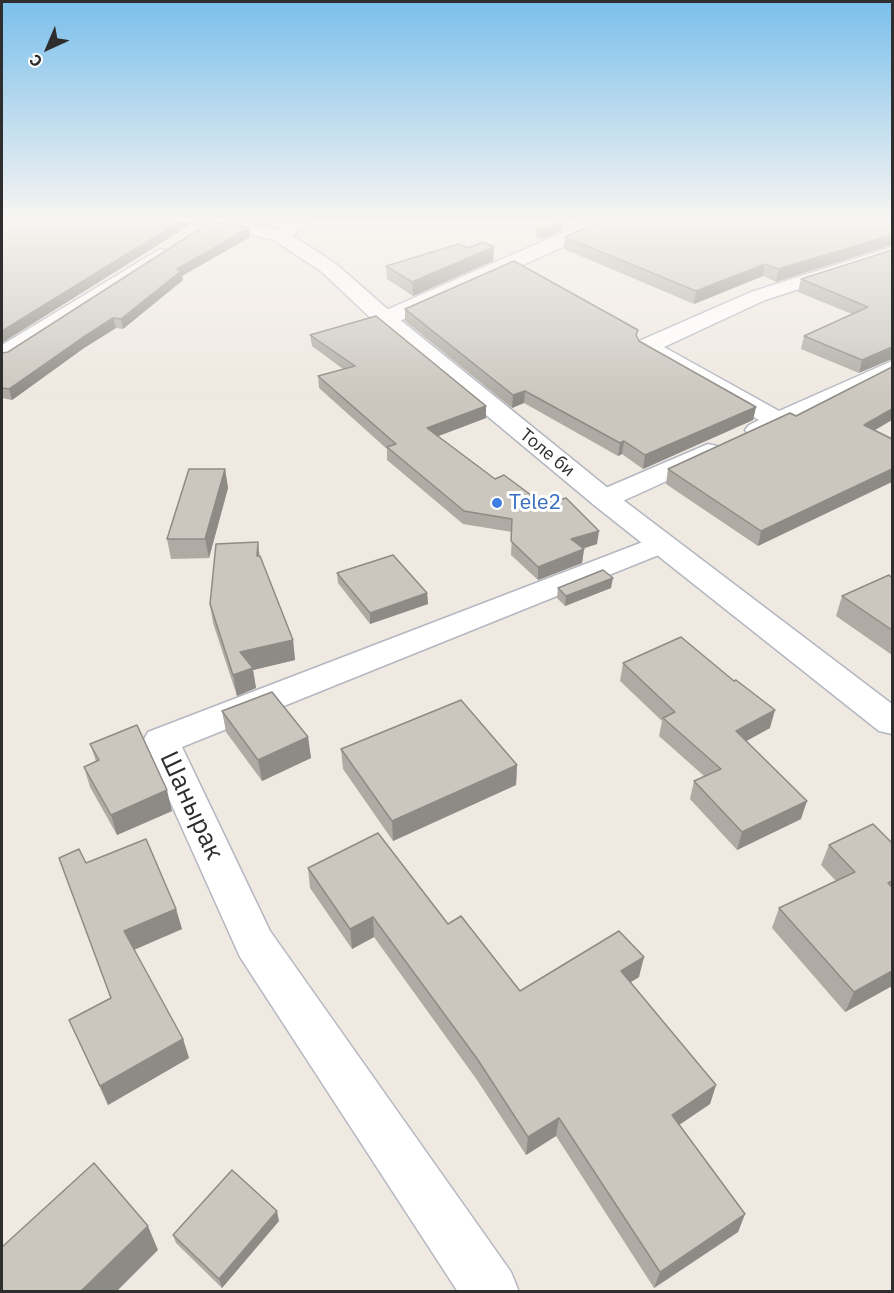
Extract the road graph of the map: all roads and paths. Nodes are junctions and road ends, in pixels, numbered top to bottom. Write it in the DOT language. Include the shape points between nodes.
graph roads {
  1 [pos="120,277"];
  2 [pos="339,277"];
  3 [pos="479,277"];
  4 [pos="816,277"];
  5 [pos="385,319"];
  6 [pos="2,355"];
  7 [pos="892,368"];
  8 [pos="778,421"];
  9 [pos="604,499"];
  10 [pos="662,544"];
  11 [pos="892,722"];
  12 [pos="491,1292"];
  1 -- 6 [label="street"];
  2 -- 5 [label="street, Толе би"];
  3 -- 5 [label="street"];
  4 -- 8 [label="street" via="758,296 647,346"];
  5 -- 9 [label="street, Толе би"];
  7 -- 8 [label="street"];
  8 -- 9 [label="street"];
  9 -- 10 [label="street, Толе би"];
  10 -- 11 [label="street, Толе би"];
  10 -- 12 [label="street, Шанырак" via="161,741 255,944"];
}
